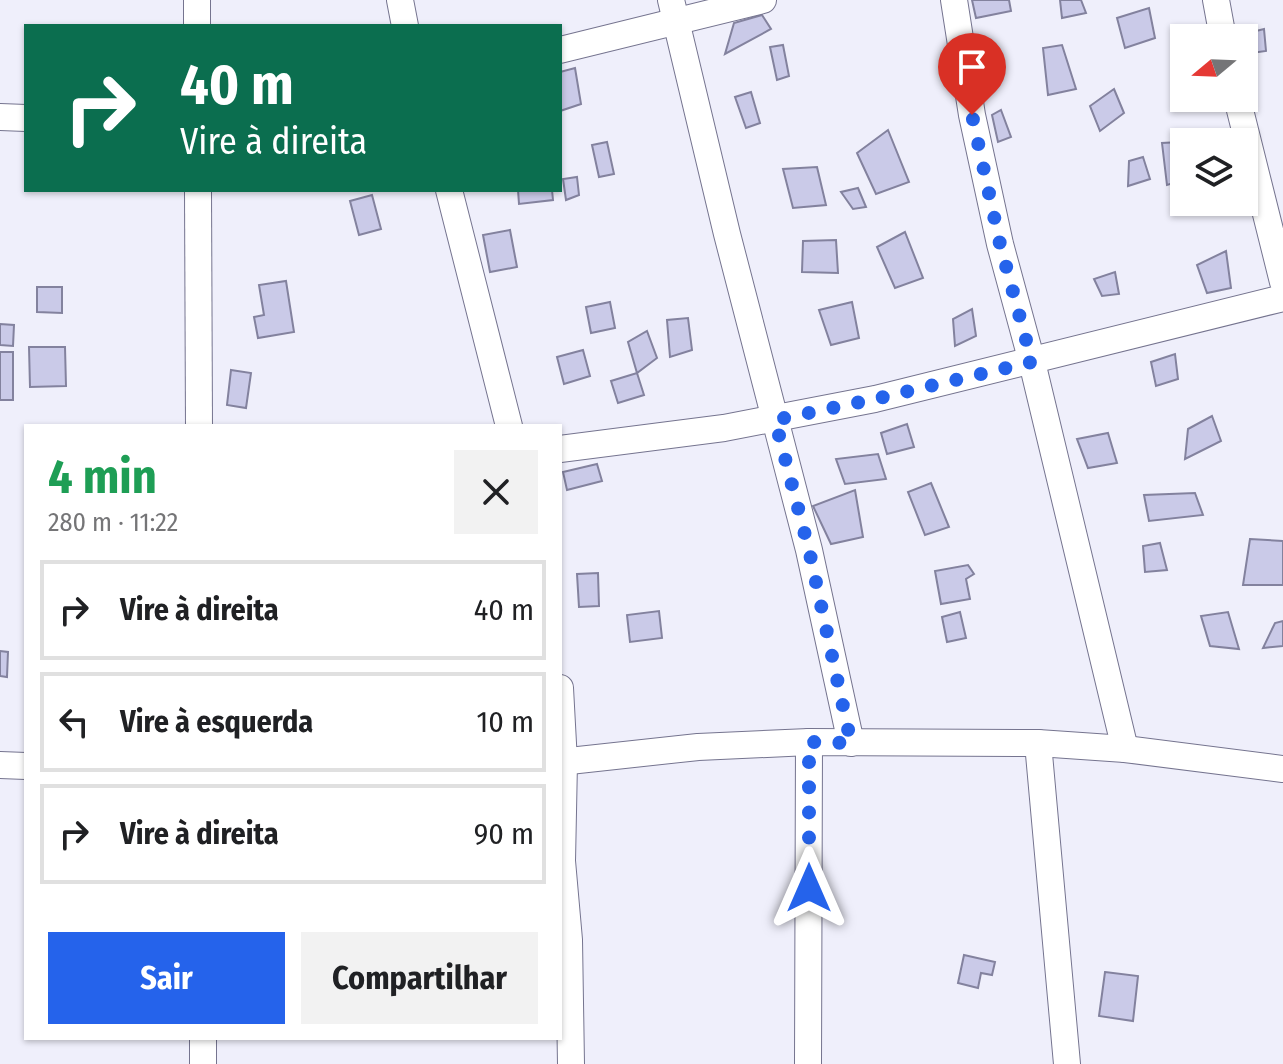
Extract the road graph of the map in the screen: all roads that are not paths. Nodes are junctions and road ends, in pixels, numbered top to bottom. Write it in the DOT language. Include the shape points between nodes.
graph roads {
  1 [pos="197,0"];
  2 [pos="400,0"];
  3 [pos="763,0"];
  4 [pos="954,0"];
  5 [pos="1216,0"];
  6 [pos="674,10"];
  7 [pos="197,24"];
  8 [pos="405,24"];
  9 [pos="1220,24"];
  10 [pos="562,49"];
  11 [pos="1240,112"];
  12 [pos="0,117"];
  13 [pos="24,118"];
  14 [pos="198,192"];
  15 [pos="450,192"];
  16 [pos="1283,282"];
  17 [pos="1283,298"];
  18 [pos="1032,362"];
  19 [pos="775,420"];
  20 [pos="199,424"];
  21 [pos="508,424"];
  22 [pos="562,449"];
  23 [pos="809,742"];
  24 [pos="851,743"];
  25 [pos="1038,743"];
  26 [pos="1125,749"];
  27 [pos="562,762"];
  28 [pos="0,765"];
  29 [pos="24,766"];
  30 [pos="1283,769"];
  31 [pos="203,1040"];
  32 [pos="203,1064"];
  33 [pos="571,1064"];
  34 [pos="808,1064"];
  35 [pos="1067,1064"];
  1 -- 7 [label="street"];
  2 -- 8 [label="street"];
  3 -- 6 [label="street"];
  4 -- 18 [label="street" via="972,115"];
  5 -- 9 [label="street"];
  6 -- 10 [label="street"];
  6 -- 19 [label="street"];
  11 -- 16 [label="street"];
  12 -- 13 [label="street"];
  14 -- 20 [label="street"];
  15 -- 21 [label="street"];
  17 -- 18 [label="street"];
  18 -- 19 [label="street"];
  18 -- 26 [label="street"];
  19 -- 22 [label="street"];
  19 -- 24 [label="street"];
  23 -- 24 [label="street"];
  23 -- 27 [label="street"];
  23 -- 34 [label="street"];
  24 -- 25 [label="street"];
  25 -- 26 [label="street"];
  25 -- 35 [label="street"];
  26 -- 30 [label="street"];
  27 -- 33 [label="street"];
  28 -- 29 [label="street"];
  31 -- 32 [label="street"];
}
